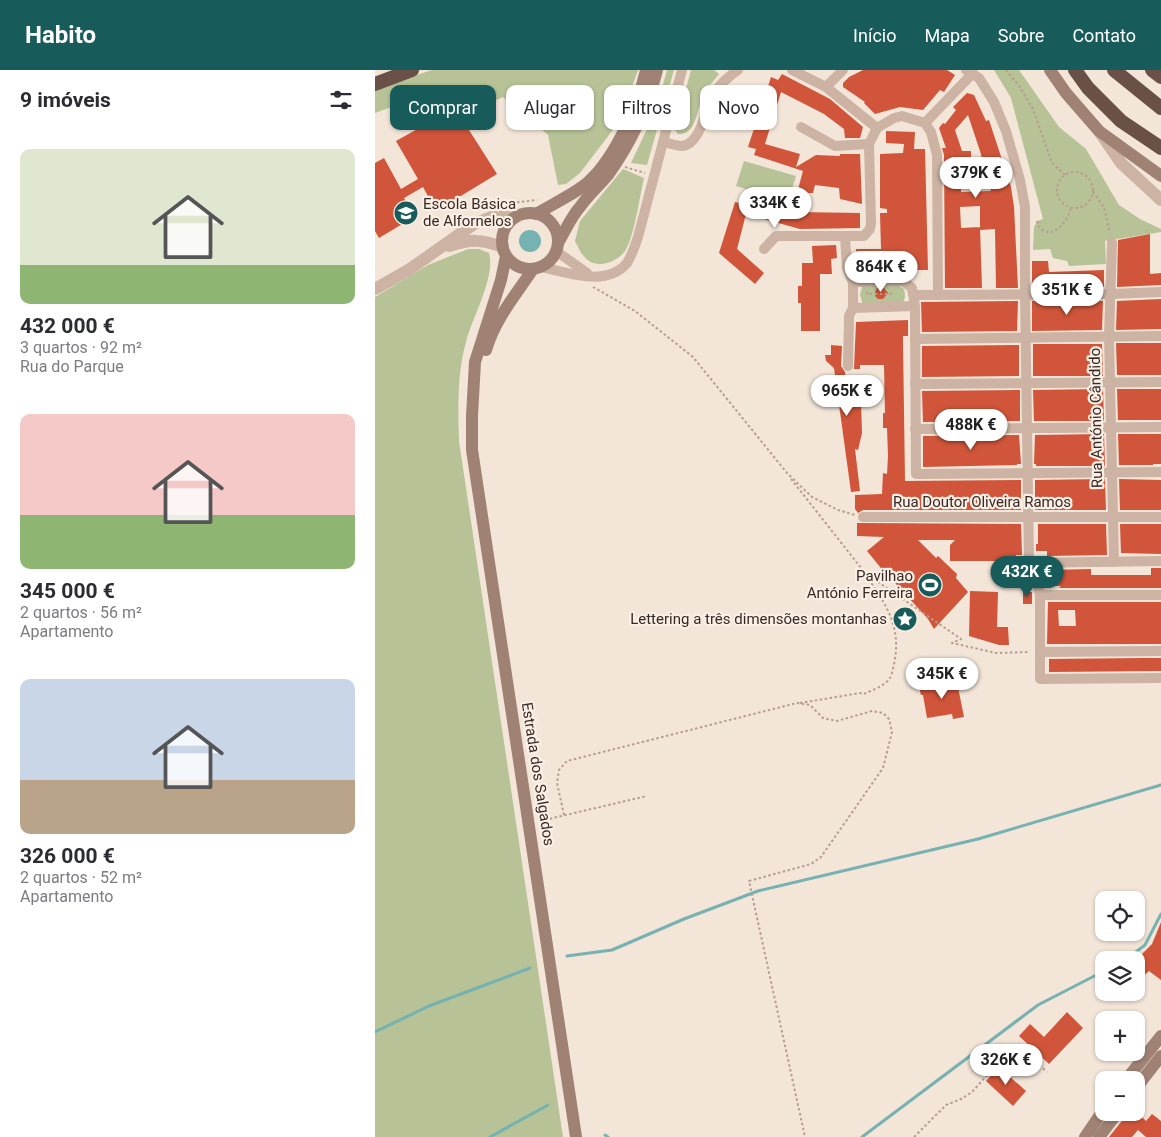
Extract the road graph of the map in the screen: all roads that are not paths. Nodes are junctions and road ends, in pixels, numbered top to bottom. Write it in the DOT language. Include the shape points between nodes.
graph roads {
  1 [pos="411,70"];
  2 [pos="646,70"];
  3 [pos="657,70"];
  4 [pos="682,70"];
  5 [pos="738,70"];
  6 [pos="792,70"];
  7 [pos="843,70"];
  8 [pos="1050,70"];
  9 [pos="1075,70"];
  10 [pos="1114,70"];
  11 [pos="1152,70"];
  12 [pos="971,71"];
  13 [pos="1161,77"];
  14 [pos="375,84"];
  15 [pos="826,87"];
  16 [pos="1161,108"];
  17 [pos="925,123"];
  18 [pos="801,127"];
  19 [pos="877,128"];
  20 [pos="1099,131"];
  21 [pos="663,142"];
  22 [pos="869,144"];
  23 [pos="1161,148"];
  24 [pos="1161,176"];
  25 [pos="1161,200"];
  26 [pos="536,214"];
  27 [pos="515,218"];
  28 [pos="845,237"];
  29 [pos="1111,243"];
  30 [pos="557,247"];
  31 [pos="439,249"];
  32 [pos="764,249"];
  33 [pos="505,252"];
  34 [pos="537,268"];
  35 [pos="591,281"];
  36 [pos="853,282"];
  37 [pos="375,289"];
  38 [pos="913,292"];
  39 [pos="1161,292"];
  40 [pos="1025,294"];
  41 [pos="1109,294"];
  42 [pos="938,295"];
  43 [pos="915,306"];
  44 [pos="853,308"];
  45 [pos="1161,336"];
  46 [pos="1109,337"];
  47 [pos="1026,338"];
  48 [pos="915,339"];
  49 [pos="848,366"];
  50 [pos="1110,382"];
  51 [pos="1161,382"];
  52 [pos="1026,383"];
  53 [pos="915,384"];
  54 [pos="472,416"];
  55 [pos="1111,427"];
  56 [pos="1161,427"];
  57 [pos="1028,428"];
  58 [pos="915,429"];
  59 [pos="1161,472"];
  60 [pos="1028,473"];
  61 [pos="1112,473"];
  62 [pos="863,517"];
  63 [pos="1161,517"];
  64 [pos="1029,518"];
  65 [pos="1113,518"];
  66 [pos="1161,561"];
  67 [pos="1114,562"];
  68 [pos="1029,563"];
  69 [pos="1040,595"];
  70 [pos="1161,595"];
  71 [pos="1161,651"];
  72 [pos="1040,652"];
  73 [pos="1161,678"];
  74 [pos="1161,1036"];
  75 [pos="1161,1056"];
  76 [pos="1133,1071"];
  77 [pos="1145,1076"];
  78 [pos="1096,1121"];
  79 [pos="1111,1121"];
  80 [pos="576,1137"];
  81 [pos="1085,1137"];
  82 [pos="1099,1137"];
  1 -- 14 [label="highway"];
  2 -- 26 [label="main road" via="623,131 597,175"];
  3 -- 30 [label="main road" via="635,129 608,174 579,207"];
  4 -- 21 [label="street"];
  5 -- 21 [label="street" via="714,94 700,131 693,140 682,146"];
  6 -- 15 [label="street"];
  7 -- 15 [label="street"];
  8 -- 20 [label="main road"];
  9 -- 23 [label="highway" via="1121,121"];
  10 -- 16 [label="highway"];
  11 -- 13 [label="highway"];
  12 -- 17 [label="street"];
  12 -- 40 [label="street" via="994,102 1020,180 1025,207"];
  15 -- 19 [label="street"];
  17 -- 19 [label="street" via="902,116"];
  17 -- 42 [label="street" via="937,155"];
  18 -- 22 [label="street" via="835,146"];
  19 -- 22 [label="street"];
  20 -- 24 [label="main road"];
  20 -- 25 [label="street" via="1121,163"];
  21 -- 35 [label="street" via="632,254 616,272"];
  22 -- 28 [label="street" via="870,229 864,236"];
  26 -- 27 [label="main road"];
  26 -- 30 [label="main road" via="550,222 557,235"];
  27 -- 31 [label="street" via="497,215 479,222"];
  27 -- 33 [label="main road" via="502,238"];
  28 -- 32 [label="street" via="776,236"];
  28 -- 36 [label="street" via="847,268"];
  29 -- 41 [label="street, Rua António Cândido"];
  30 -- 34 [label="main road" via="553,258"];
  30 -- 35 [label="street"];
  31 -- 33 [label="street" via="475,239"];
  31 -- 37 [label="street"];
  33 -- 34 [label="main road" via="518,266"];
  33 -- 54 [label="main road, Estrada dos Salgados" via="499,287 475,362"];
  34 -- 35 [label="street"];
  34 -- 54 [label="main road, Estrada dos Salgados" via="496,323 481,370"];
  36 -- 38 [label="street" via="903,281"];
  36 -- 44 [label="street"];
  38 -- 42 [label="street"];
  38 -- 43 [label="street"];
  39 -- 41 [label="street"];
  40 -- 41 [label="street"];
  40 -- 42 [label="street"];
  40 -- 47 [label="street"];
  41 -- 46 [label="street, Rua António Cândido"];
  43 -- 44 [label="street"];
  43 -- 48 [label="street"];
  44 -- 49 [label="street" via="849,316"];
  45 -- 46 [label="street"];
  46 -- 47 [label="street"];
  46 -- 50 [label="street, Rua António Cândido"];
  47 -- 48 [label="street"];
  47 -- 52 [label="street"];
  48 -- 53 [label="street"];
  50 -- 51 [label="street"];
  50 -- 52 [label="street"];
  50 -- 55 [label="street, Rua António Cândido"];
  52 -- 53 [label="street"];
  52 -- 57 [label="street"];
  53 -- 58 [label="street"];
  54 -- 80 [label="main road, Estrada dos Salgados" via="472,450"];
  55 -- 56 [label="street"];
  55 -- 57 [label="street"];
  55 -- 61 [label="street, Rua António Cândido"];
  57 -- 58 [label="street"];
  57 -- 60 [label="street"];
  58 -- 60 [label="street" via="916,474"];
  59 -- 61 [label="street"];
  60 -- 61 [label="street"];
  60 -- 64 [label="street"];
  61 -- 65 [label="street, Rua António Cândido"];
  62 -- 64 [label="street, Rua Doutor Oliveira Ramos"];
  63 -- 65 [label="street, Rua Doutor Oliveira Ramos"];
  64 -- 65 [label="street, Rua Doutor Oliveira Ramos"];
  64 -- 68 [label="street"];
  65 -- 67 [label="street, Rua António Cândido"];
  66 -- 67 [label="street"];
  67 -- 68 [label="street"];
  68 -- 69 [label="street" via="1036,573"];
  69 -- 70 [label="street"];
  69 -- 72 [label="street"];
  71 -- 72 [label="street"];
  72 -- 73 [label="street" via="1040,679"];
  74 -- 76 [label="main road"];
  75 -- 77 [label="main road"];
  78 -- 81 [label="main road"];
  79 -- 82 [label="main road"];
}
